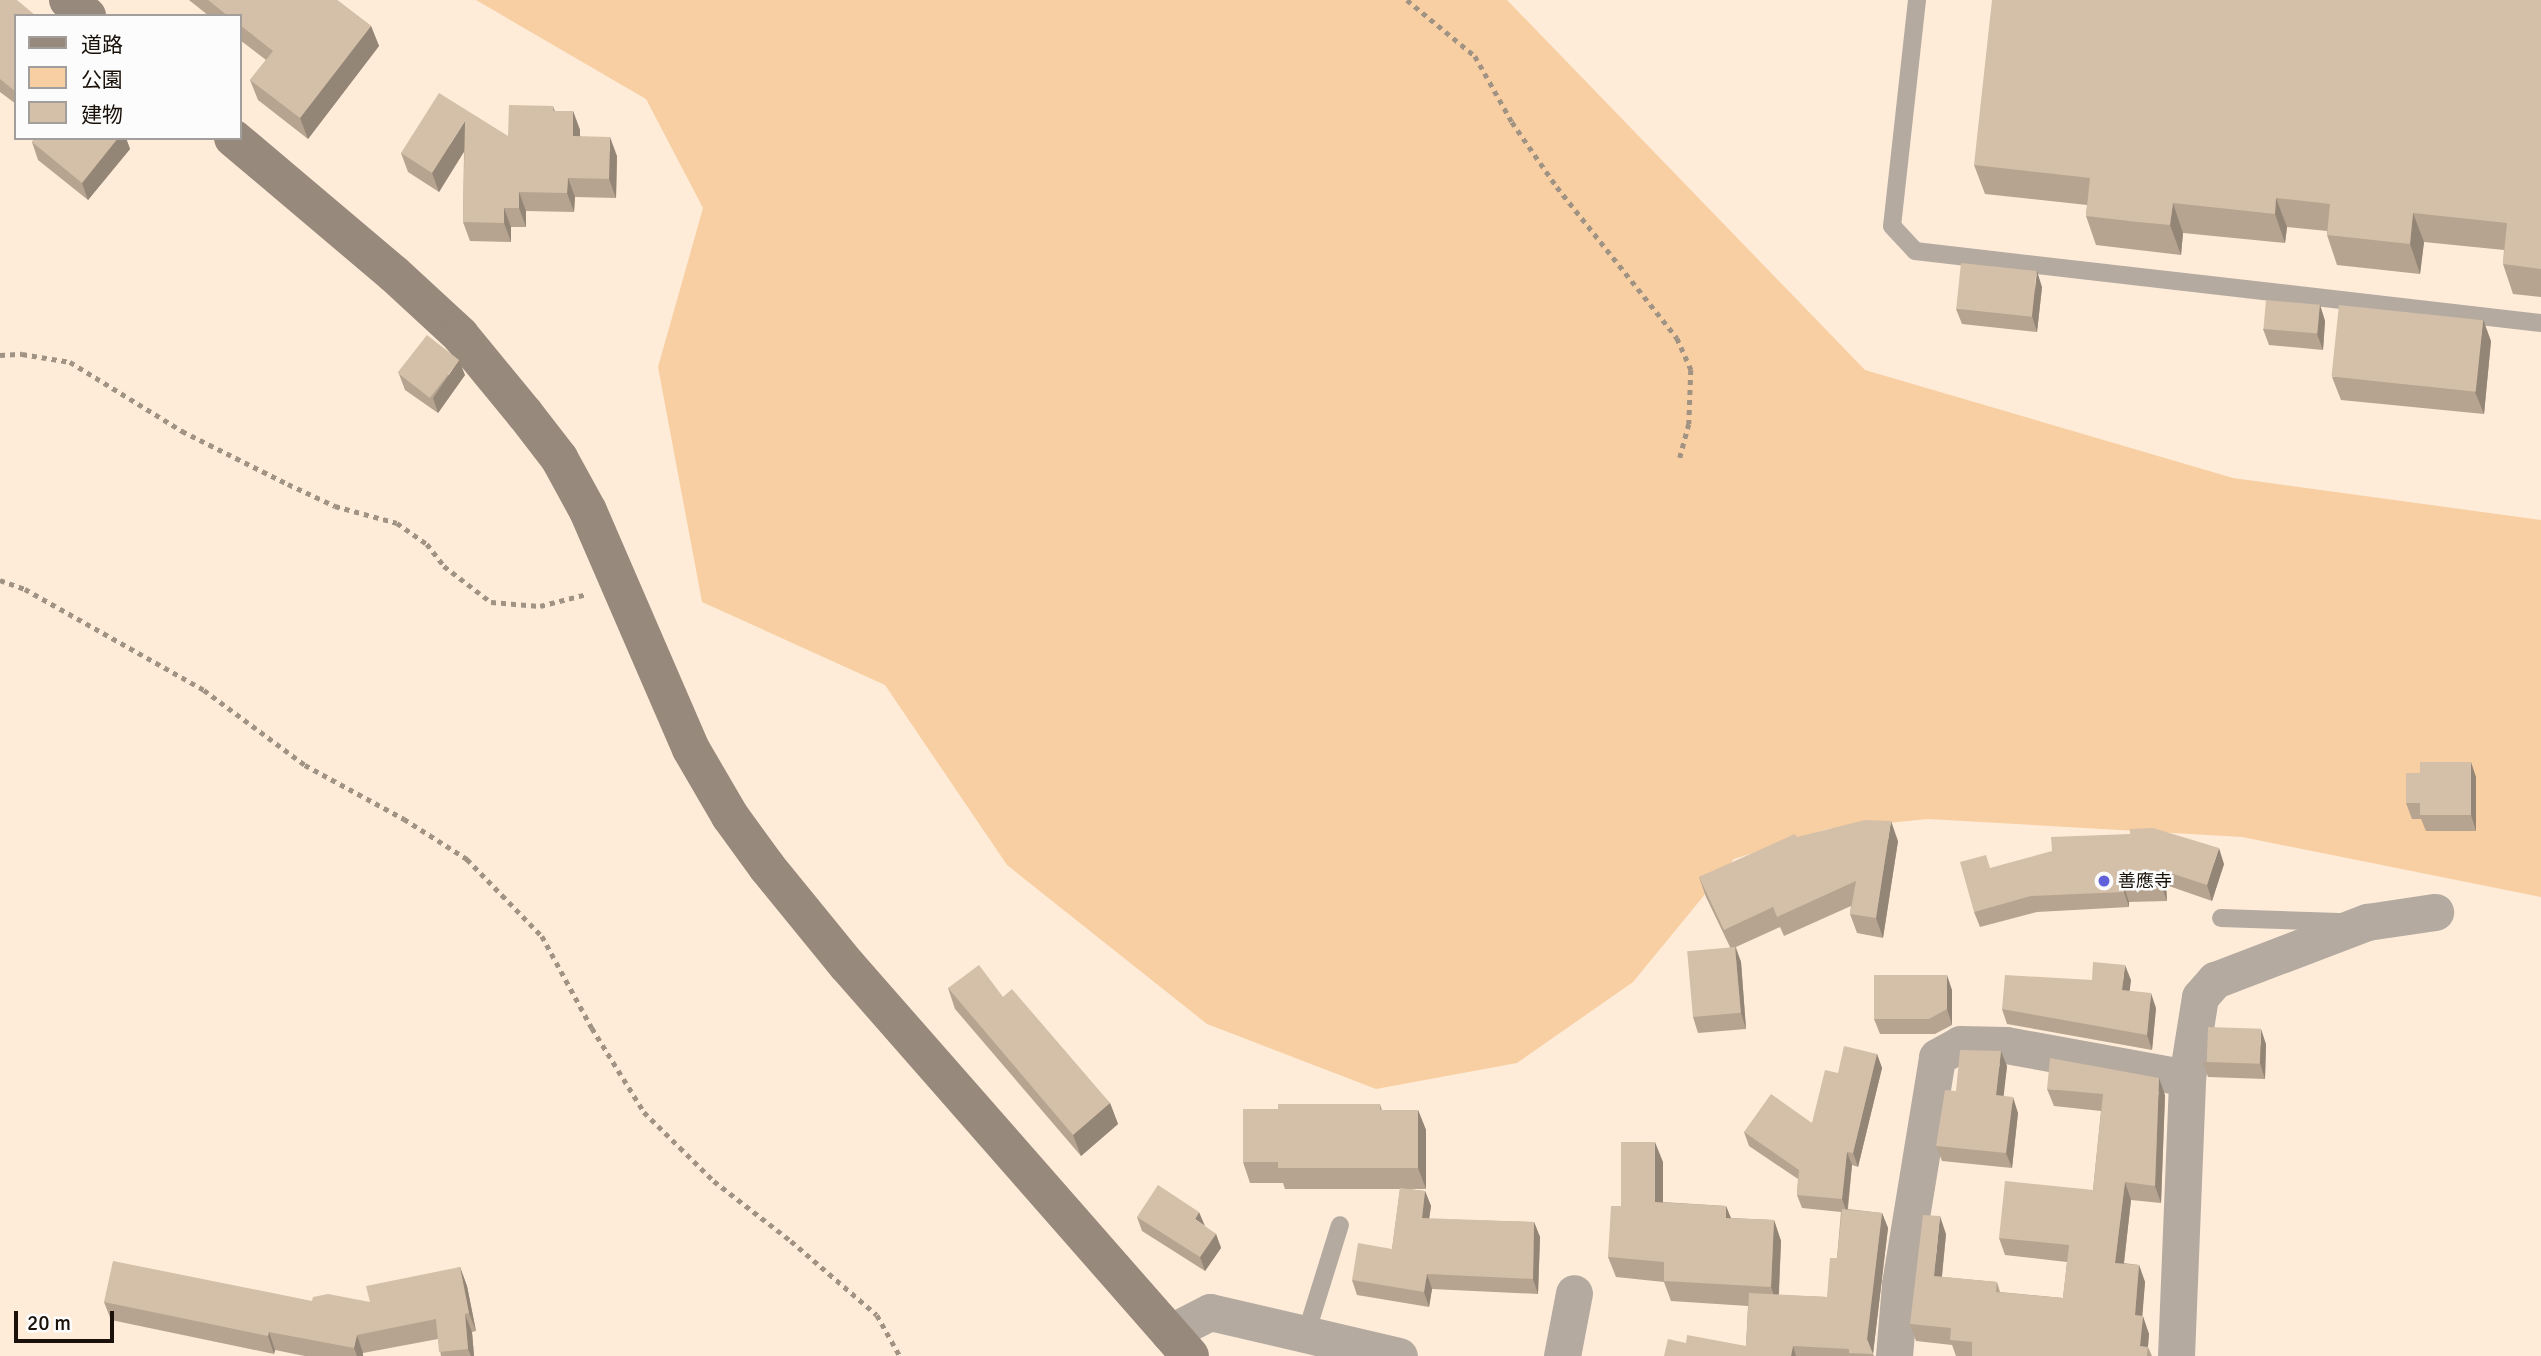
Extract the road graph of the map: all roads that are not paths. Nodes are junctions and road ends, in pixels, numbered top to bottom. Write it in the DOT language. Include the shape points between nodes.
graph roads {
  1 [pos="68,0"];
  2 [pos="1917,0"];
  3 [pos="86,14"];
  4 [pos="235,140"];
  5 [pos="2541,323"];
  6 [pos="2435,912"];
  7 [pos="2221,918"];
  8 [pos="2367,922"];
  9 [pos="2187,1078"];
  10 [pos="1340,1225"];
  11 [pos="1574,1293"];
  12 [pos="1306,1334"];
  13 [pos="1180,1345"];
  14 [pos="1399,1356"];
  15 [pos="1562,1356"];
  16 [pos="1894,1356"];
  17 [pos="2176,1356"];
  1 -- 3 [label="street"];
  2 -- 5 [label="lane" via="1892,226 1916,251"];
  4 -- 13 [label="street" via="460,335 559,458 589,511 691,749 730,816 847,965"];
  6 -- 8 [label="street"];
  7 -- 8 [label="lane"];
  8 -- 9 [label="street" via="2215,980 2200,997"];
  9 -- 16 [label="street" via="2006,1045 1960,1044 1937,1057 1900,1284"];
  9 -- 17 [label="street"];
  10 -- 12 [label="lane"];
  11 -- 15 [label="street"];
  12 -- 13 [label="street" via="1210,1312"];
  12 -- 14 [label="street"];
}
